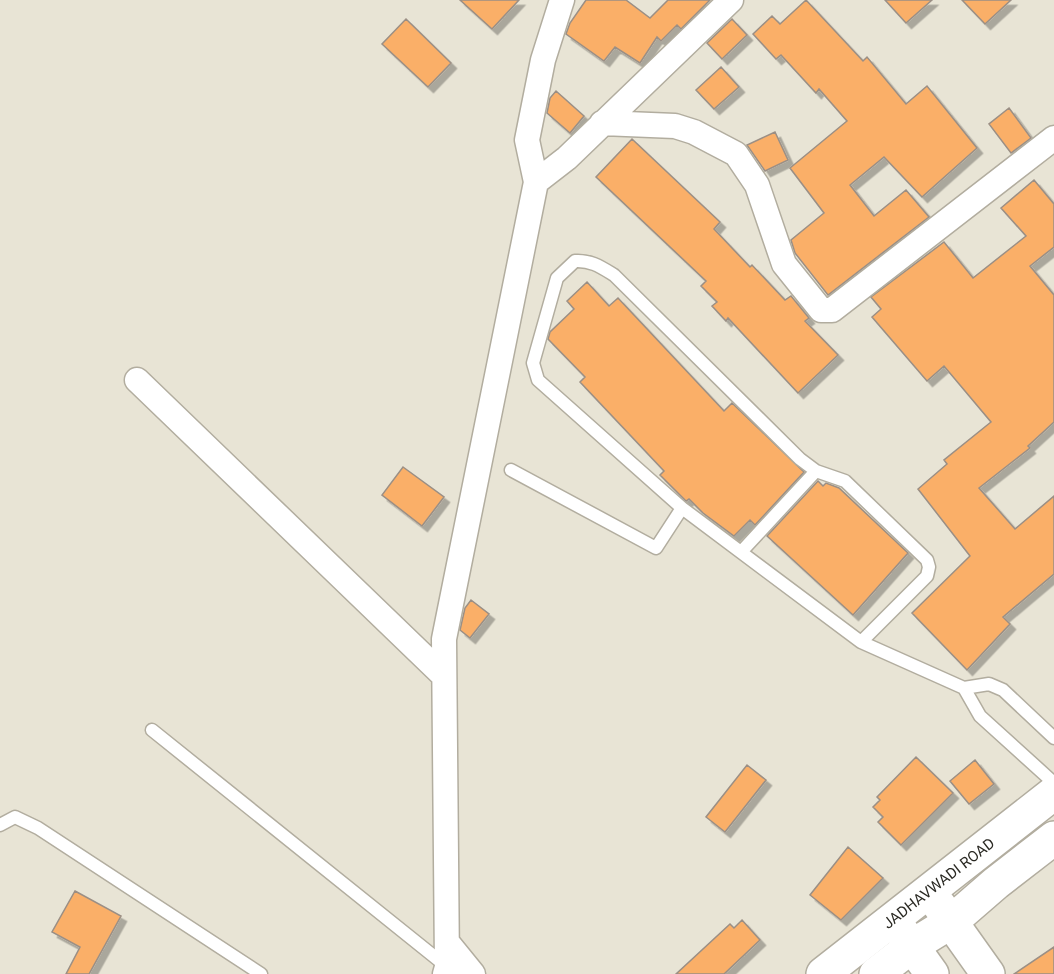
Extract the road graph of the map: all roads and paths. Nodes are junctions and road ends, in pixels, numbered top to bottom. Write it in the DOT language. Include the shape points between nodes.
graph roads {
  1 [pos="562,0"];
  2 [pos="731,0"];
  3 [pos="602,123"];
  4 [pos="1054,138"];
  5 [pos="537,182"];
  6 [pos="137,380"];
  7 [pos="511,470"];
  8 [pos="816,471"];
  9 [pos="682,508"];
  10 [pos="741,552"];
  11 [pos="861,642"];
  12 [pos="443,675"];
  13 [pos="964,688"];
  14 [pos="152,730"];
  15 [pos="1054,738"];
  16 [pos="1054,783"];
  17 [pos="1054,793"];
  18 [pos="0,825"];
  19 [pos="1054,838"];
  20 [pos="929,892"];
  21 [pos="892,919"];
  22 [pos="951,922"];
  23 [pos="447,942"];
  24 [pos="912,946"];
  25 [pos="446,970"];
  26 [pos="261,974"];
  27 [pos="473,974"];
  28 [pos="823,974"];
  29 [pos="876,974"];
  30 [pos="932,974"];
  31 [pos="988,974"];
  1 -- 5 [label="street" via="543,60 527,140"];
  2 -- 3 [label="street"];
  3 -- 4 [label="street" via="675,126 736,154 757,185 784,264 821,310 832,310"];
  3 -- 5 [label="street"];
  5 -- 12 [label="street" via="444,639"];
  6 -- 12 [label="street"];
  7 -- 9 [label="lane" via="656,548"];
  8 -- 9 [label="lane" via="615,275 585,261 574,261 557,278 533,371 538,380"];
  8 -- 10 [label="lane"];
  8 -- 11 [label="lane" via="845,482 927,560 929,567 927,576"];
  9 -- 10 [label="lane"];
  10 -- 11 [label="lane"];
  11 -- 13 [label="lane"];
  12 -- 23 [label="street"];
  13 -- 15 [label="lane" via="989,684 1003,690"];
  13 -- 16 [label="lane" via="980,716"];
  14 -- 25 [label="lane"];
  17 -- 20 [label="street, JADHAVWADI ROAD"];
  18 -- 26 [label="lane" via="15,817 38,828"];
  19 -- 22 [label="street"];
  20 -- 21 [label="street, JADHAVWADI ROAD"];
  20 -- 22 [label="street"];
  21 -- 24 [label="street"];
  21 -- 28 [label="street, JADHAVWADI ROAD"];
  22 -- 24 [label="street"];
  22 -- 31 [label="street"];
  23 -- 25 [label="street"];
  23 -- 27 [label="street"];
  24 -- 29 [label="street"];
  24 -- 30 [label="street"];
}
